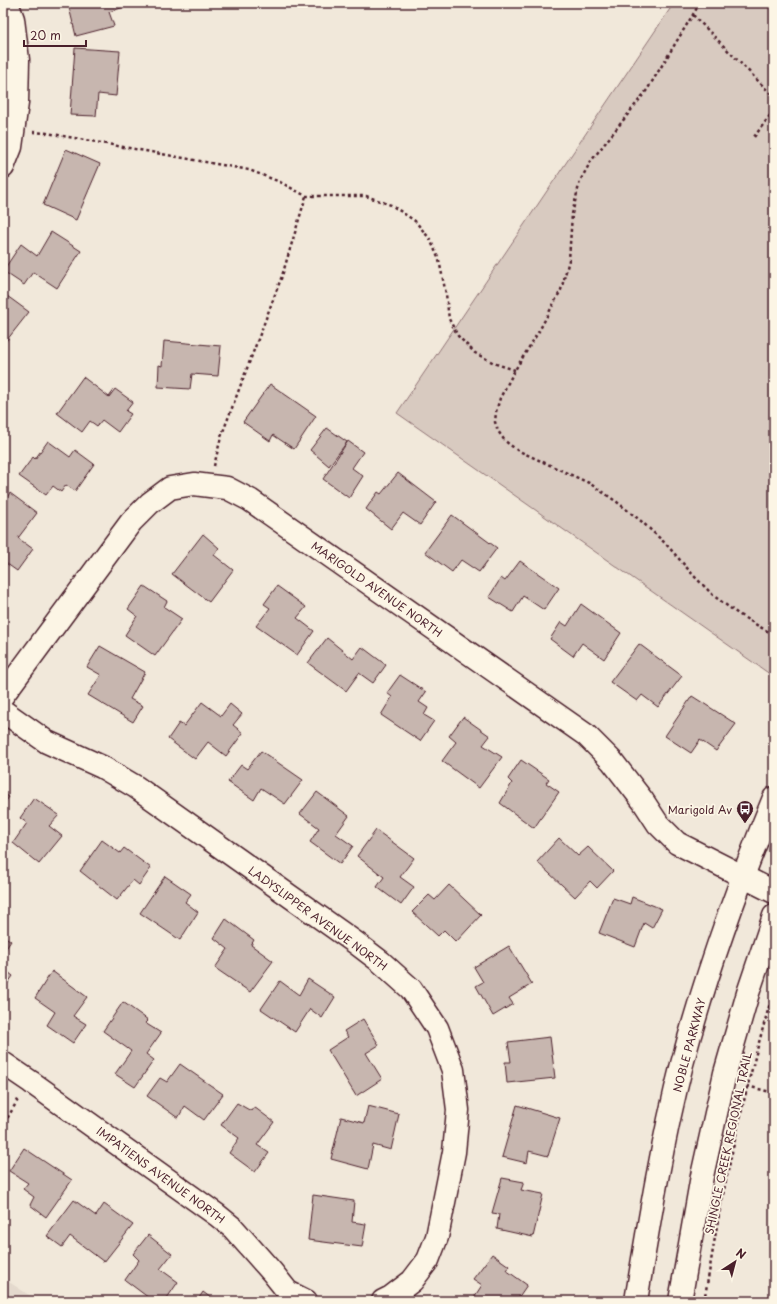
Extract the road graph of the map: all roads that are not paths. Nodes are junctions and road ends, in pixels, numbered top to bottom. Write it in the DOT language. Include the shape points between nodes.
graph roads {
  1 [pos="7,3"];
  2 [pos="3,167"];
  3 [pos="3,695"];
  4 [pos="3,711"];
  5 [pos="774,798"];
  6 [pos="742,876"];
  7 [pos="774,892"];
  8 [pos="774,916"];
  9 [pos="3,1063"];
  10 [pos="306,1301"];
  11 [pos="383,1301"];
  12 [pos="636,1301"];
  13 [pos="680,1301"];
  1 -- 2 [label="street" via="13,18 18,60 17,103 12,139"];
  3 -- 6 [label="street, MARIGOLD AVENUE NORTH" via="131,522 150,502 170,488 194,484 227,488 250,500 586,735 612,761 658,824 677,843"];
  4 -- 11 [label="street, LADYSLIPPER AVENUE NORTH" via="47,742 102,767 136,787 356,943 411,989 437,1028 453,1070 458,1110 454,1152 437,1237 428,1260 412,1282"];
  5 -- 6 [label="street, NOBLE PARKWAY"];
  6 -- 7 [label="street, MARIGOLD AVENUE NORTH"];
  6 -- 12 [label="street, NOBLE PARKWAY" via="715,952 682,1064 656,1185"];
  8 -- 13 [label="street" via="725,1073 702,1176"];
  9 -- 10 [label="street, IMPATIENS AVENUE NORTH" via="217,1215 232,1228 288,1292"];
}
